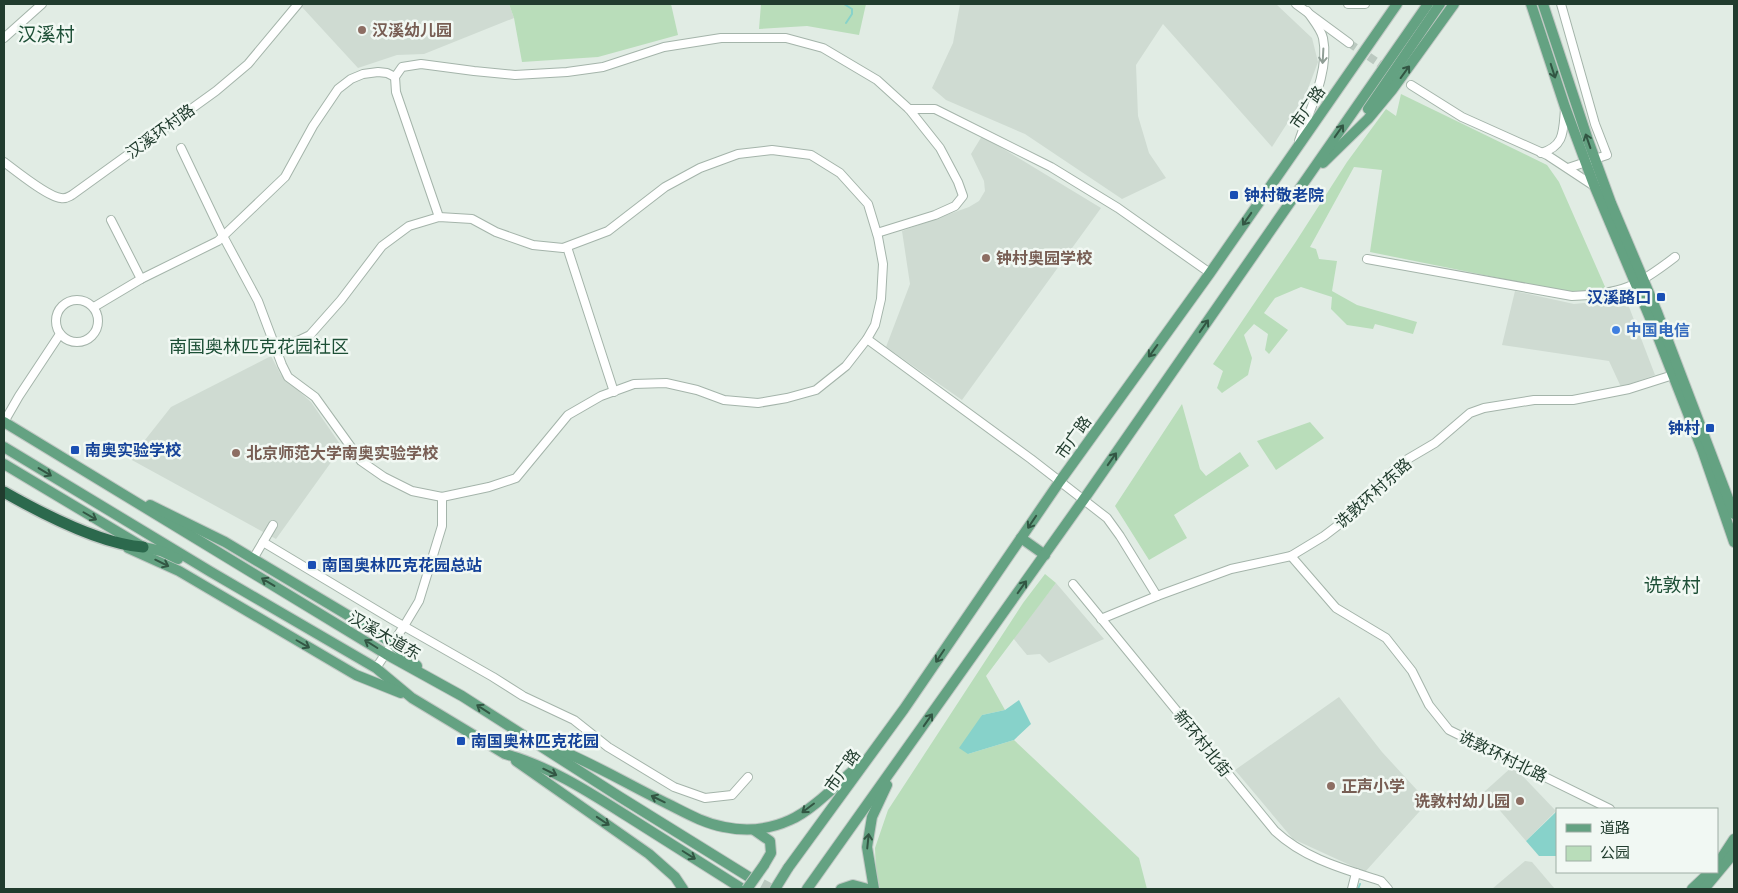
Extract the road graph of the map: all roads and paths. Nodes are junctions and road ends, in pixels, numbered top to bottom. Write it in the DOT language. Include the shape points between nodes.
graph roads {
  1 [pos="42,4"];
  2 [pos="298,4"];
  3 [pos="1296,4"];
  4 [pos="1348,4"];
  5 [pos="1365,4"];
  6 [pos="1397,4"];
  7 [pos="1428,4"];
  8 [pos="1440,4"];
  9 [pos="1454,4"];
  10 [pos="1525,4"];
  11 [pos="1531,4"];
  12 [pos="1543,4"];
  13 [pos="1562,4"];
  14 [pos="1307,12"];
  15 [pos="1538,24"];
  16 [pos="4,38"];
  17 [pos="1349,43"];
  18 [pos="395,77"];
  19 [pos="1411,85"];
  20 [pos="1565,107"];
  21 [pos="909,109"];
  22 [pos="1338,147"];
  23 [pos="181,148"];
  24 [pos="1295,150"];
  25 [pos="1541,153"];
  26 [pos="1590,161"];
  27 [pos="4,162"];
  28 [pos="1568,168"];
  29 [pos="1302,185"];
  30 [pos="1594,185"];
  31 [pos="1611,203"];
  32 [pos="439,217"];
  33 [pos="111,220"];
  34 [pos="877,233"];
  35 [pos="222,236"];
  36 [pos="567,247"];
  37 [pos="1675,257"];
  38 [pos="1366,259"];
  39 [pos="1210,273"];
  40 [pos="141,279"];
  41 [pos="1640,282"];
  42 [pos="94,307"];
  43 [pos="60,334"];
  44 [pos="867,339"];
  45 [pos="276,348"];
  46 [pos="1673,375"];
  47 [pos="614,392"];
  48 [pos="4,422"];
  49 [pos="4,447"];
  50 [pos="4,464"];
  51 [pos="1060,482"];
  52 [pos="110,487"];
  53 [pos="4,492"];
  54 [pos="442,497"];
  55 [pos="1084,499"];
  56 [pos="1734,514"];
  57 [pos="273,526"];
  58 [pos="1021,538"];
  59 [pos="262,542"];
  60 [pos="1734,542"];
  61 [pos="118,544"];
  62 [pos="143,547"];
  63 [pos="1045,555"];
  64 [pos="1291,556"];
  65 [pos="252,559"];
  66 [pos="1073,584"];
  67 [pos="244,591"];
  68 [pos="1157,596"];
  69 [pos="324,617"];
  70 [pos="1101,619"];
  71 [pos="404,626"];
  72 [pos="315,632"];
  73 [pos="392,643"];
  74 [pos="386,654"];
  75 [pos="376,668"];
  76 [pos="429,677"];
  77 [pos="412,698"];
  78 [pos="524,736"];
  79 [pos="505,754"];
  80 [pos="872,754"];
  81 [pos="899,760"];
  82 [pos="748,777"];
  83 [pos="1608,808"];
  84 [pos="754,830"];
  85 [pos="1734,839"];
  86 [pos="1734,853"];
  87 [pos="1718,863"];
  88 [pos="1718,872"];
  89 [pos="1356,873"];
  90 [pos="1709,873"];
  91 [pos="1717,873"];
  92 [pos="749,877"];
  93 [pos="744,888"];
  94 [pos="808,888"];
  95 [pos="683,889"];
  96 [pos="775,889"];
  97 [pos="841,889"];
  98 [pos="868,889"];
  99 [pos="874,889"];
  100 [pos="1352,889"];
  101 [pos="1388,889"];
  102 [pos="1692,889"];
  103 [pos="1704,889"];
  1 -- 16 [label="street"];
  2 -- 27 [label="street, 汉溪环村路" via="248,64 216,91 65,199 58,198"];
  3 -- 14 [label="street"];
  4 -- 5 [label="street"];
  6 -- 24 [label="main road, 市广路"];
  29 -- 7 [label="main road, one-way"];
  8 -- 22 [label="main road" via="1362,118"];
  22 -- 9 [label="main road, one-way" via="1368,119 1392,90"];
  10 -- 15 [label="main road"];
  11 -- 15 [label="main road"];
  26 -- 12 [label="main road, one-way"];
  13 -- 26 [label="street" via="1595,124 1608,155"];
  14 -- 17 [label="street"];
  14 -- 24 [label="street, one-way" via="1320,29 1324,55 1322,75"];
  15 -- 20 [label="main road, one-way"];
  18 -- 21 [label="street" via="402,67 420,64 516,75 567,72 603,67 664,47 721,38 786,38 823,48 877,80"];
  18 -- 32 [label="street" via="396,92"];
  18 -- 35 [label="street" via="378,72 364,74 338,89 285,177"];
  19 -- 25 [label="street" via="1462,117"];
  20 -- 25 [label="street" via="1560,142 1553,149"];
  20 -- 26 [label="main road"];
  21 -- 34 [label="street" via="940,148 963,196 956,206"];
  21 -- 39 [label="street" via="935,109 1051,167 1118,208"];
  22 -- 29 [label="main road"];
  23 -- 35 [label="street"];
  24 -- 39 [label="main road, 市广路, one-way"];
  25 -- 28 [label="street"];
  26 -- 28 [label="street"];
  26 -- 30 [label="main road"];
  26 -- 31 [label="main road"];
  28 -- 30 [label="street"];
  55 -- 29 [label="main road, one-way"];
  30 -- 31 [label="street"];
  30 -- 41 [label="main road"];
  31 -- 41 [label="main road"];
  32 -- 36 [label="street" via="472,219 496,232 533,245"];
  32 -- 45 [label="street" via="409,226 382,246 310,335"];
  33 -- 40 [label="street"];
  34 -- 36 [label="street" via="868,204 840,173 811,155 772,150 738,154 700,168 665,187 608,231"];
  34 -- 44 [label="street" via="883,264 882,299 875,325"];
  35 -- 40 [label="street" via="218,241"];
  35 -- 45 [label="street" via="258,301"];
  36 -- 47 [label="street"];
  37 -- 41 [label="street"];
  38 -- 41 [label="street" via="1572,296 1617,292"];
  39 -- 51 [label="main road, 市广路, one-way"];
  40 -- 42 [label="street"];
  41 -- 46 [label="main road"];
  41 -- 56 [label="main road" via="1679,367"];
  42 -- 43 [label="street" via="79,300 65,303 57,314"];
  42 -- 43 [label="street" via="98,325 91,337 79,342 65,339"];
  43 -- 48 [label="street"];
  44 -- 47 [label="street" via="846,366 816,390 787,398 758,403 724,400 666,383 634,384"];
  44 -- 51 [label="street"];
  45 -- 54 [label="street" via="288,377 315,396 361,460 384,477 412,491"];
  46 -- 60 [label="main road"];
  46 -- 64 [label="street, 诜敦环村东路" via="1629,389 1573,400 1534,400 1470,413 1435,443 1401,463 1349,518"];
  47 -- 54 [label="street" via="568,414 516,478"];
  48 -- 52 [label="main road, 汉溪大道东"];
  49 -- 67 [label="main road, 汉溪大道东, one-way"];
  50 -- 62 [label="main road, one-way"];
  51 -- 55 [label="street"];
  51 -- 58 [label="main road, 市广路, one-way"];
  52 -- 65 [label="main road" via="202,530"];
  69 -- 52 [label="main road, 汉溪大道东, one-way"];
  53 -- 61 [label="highway" via="30,507"];
  54 -- 71 [label="street" via="442,526 419,601"];
  55 -- 63 [label="main road"];
  55 -- 68 [label="street" via="1107,518"];
  57 -- 59 [label="street"];
  58 -- 63 [label="main road"];
  58 -- 80 [label="main road, 市广路, one-way"];
  59 -- 65 [label="street"];
  59 -- 71 [label="street"];
  61 -- 62 [label="highway"];
  61 -- 77 [label="main road, one-way" via="179,571 356,675"];
  62 -- 67 [label="main road" via="161,551"];
  81 -- 63 [label="main road, one-way"];
  64 -- 68 [label="street, 诜敦环村东路" via="1231,569"];
  64 -- 83 [label="street, 诜敦环村北路" via="1336,608 1386,638 1412,671 1429,705 1449,730"];
  65 -- 73 [label="main road"];
  66 -- 70 [label="street, 新环村北街"];
  67 -- 72 [label="main road, 汉溪大道东"];
  68 -- 70 [label="street, 诜敦环村东路"];
  69 -- 72 [label="main road"];
  74 -- 69 [label="main road, 汉溪大道东, one-way"];
  70 -- 89 [label="street, 新环村北街" via="1275,831 1306,854"];
  71 -- 73 [label="street"];
  71 -- 82 [label="street" via="523,696 574,720 608,747 674,787 705,798 732,795"];
  72 -- 75 [label="main road, 汉溪大道东"];
  73 -- 74 [label="street"];
  73 -- 76 [label="main road"];
  74 -- 75 [label="street"];
  74 -- 76 [label="main road, 汉溪大道东"];
  75 -- 77 [label="main road, 汉溪大道东"];
  78 -- 76 [label="main road, 汉溪大道东, one-way"];
  77 -- 79 [label="main road, 汉溪大道东"];
  84 -- 78 [label="main road, one-way" via="725,828 703,821 576,756"];
  78 -- 92 [label="main road, 汉溪大道东"];
  79 -- 93 [label="main road, 汉溪大道东, one-way" via="553,772"];
  79 -- 95 [label="main road, one-way" via="649,854 675,877"];
  80 -- 84 [label="main road, one-way" via="792,820"];
  80 -- 96 [label="main road, 市广路, bridge"];
  81 -- 94 [label="main road"];
  99 -- 81 [label="main road, one-way" via="867,847 872,817"];
  84 -- 93 [label="main road, bridge" via="770,842 770,853"];
  85 -- 87 [label="main road"];
  86 -- 88 [label="main road"];
  89 -- 100 [label="street"];
  89 -- 101 [label="street, 新环村北街" via="1381,881"];
  90 -- 102 [label="main road"];
  91 -- 103 [label="main road"];
  97 -- 98 [label="main road" via="852,885"];
}
